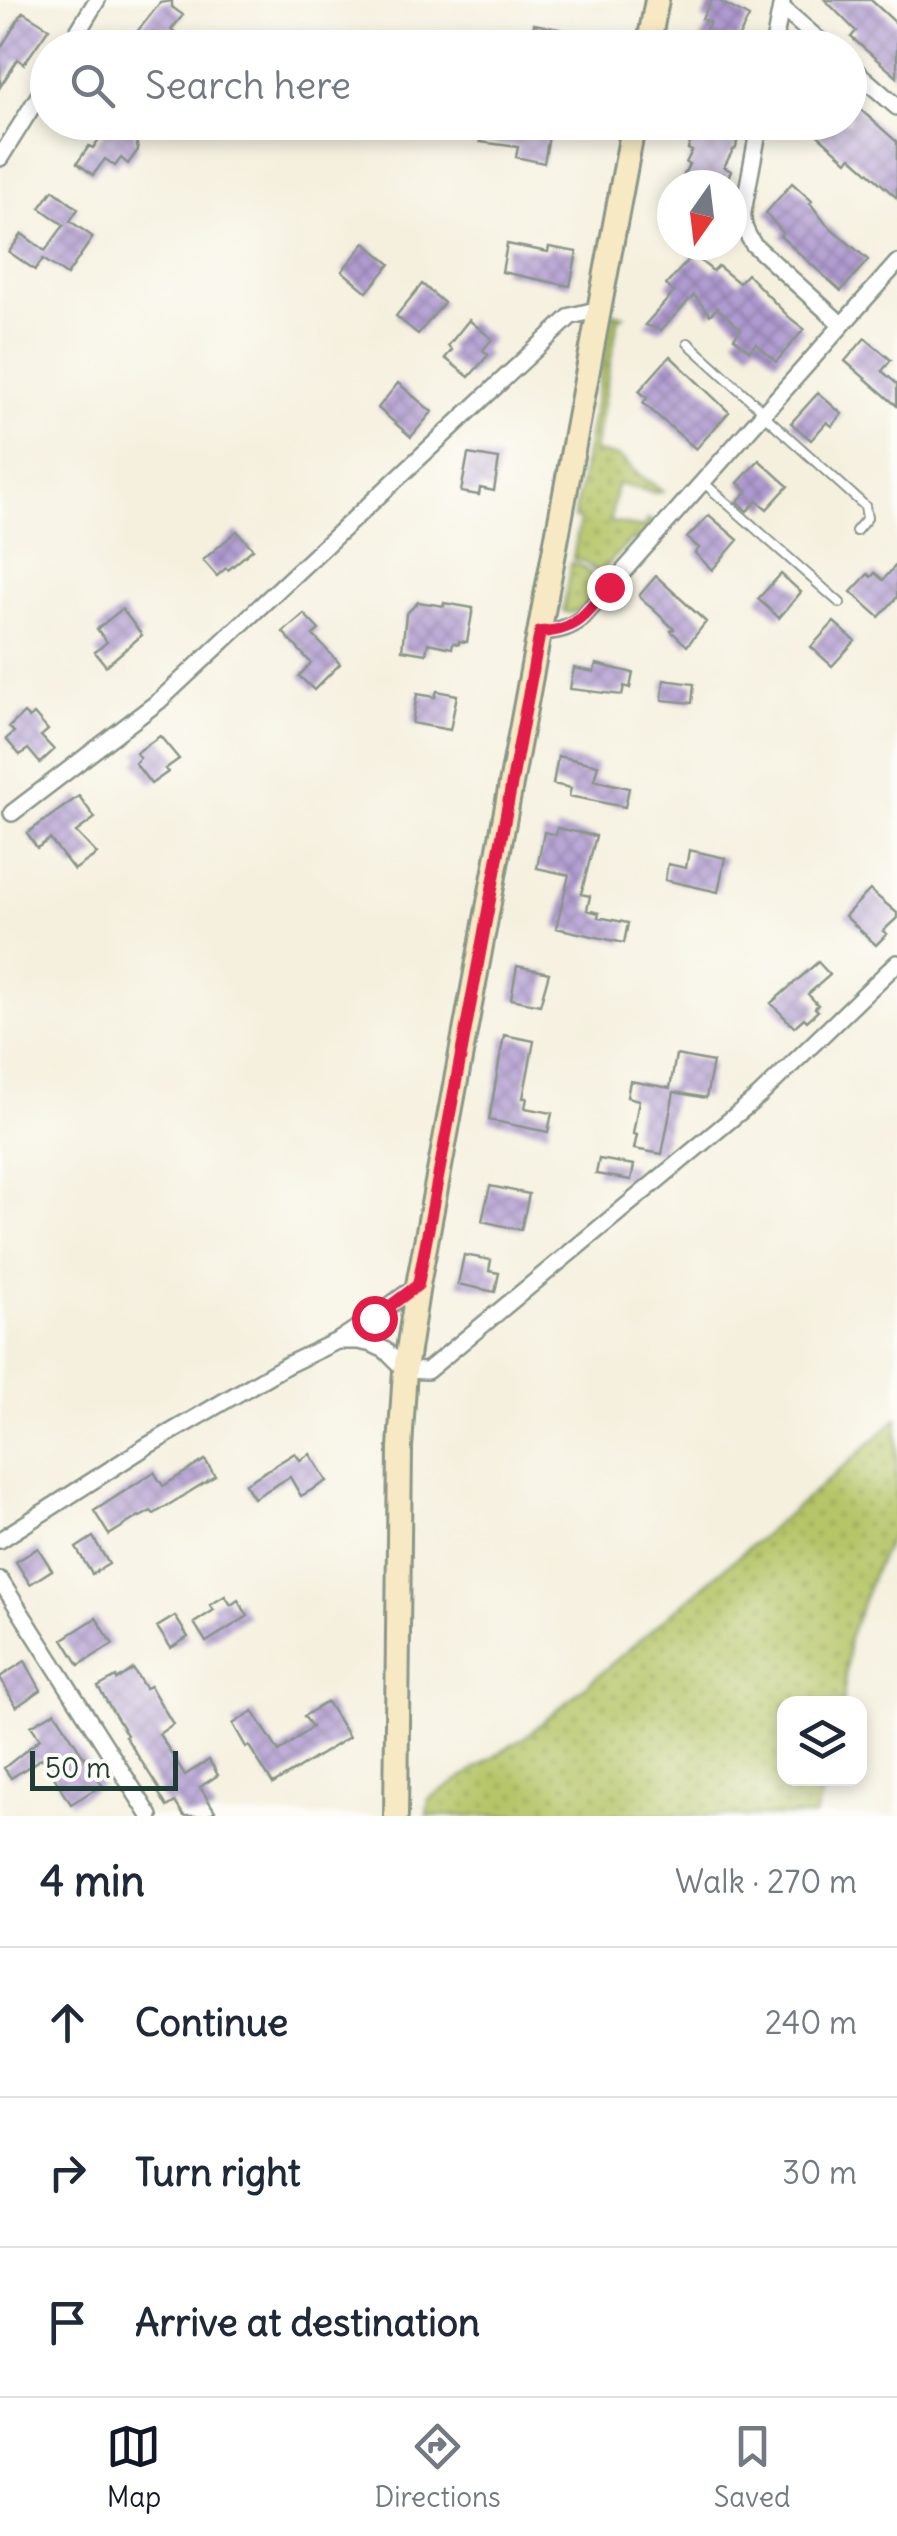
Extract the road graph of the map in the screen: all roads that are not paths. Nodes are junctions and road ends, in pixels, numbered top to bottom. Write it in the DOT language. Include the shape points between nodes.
graph roads {
  1 [pos="96,0"];
  2 [pos="657,0"];
  3 [pos="782,3"];
  4 [pos="78,30"];
  5 [pos="651,30"];
  6 [pos="777,30"];
  7 [pos="810,30"];
  8 [pos="867,81"];
  9 [pos="897,107"];
  10 [pos="30,109"];
  11 [pos="631,140"];
  12 [pos="757,140"];
  13 [pos="0,158"];
  14 [pos="897,262"];
  15 [pos="600,309"];
  16 [pos="841,324"];
  17 [pos="688,343"];
  18 [pos="763,413"];
  19 [pos="703,482"];
  20 [pos="856,531"];
  21 [pos="840,604"];
  22 [pos="540,632"];
  23 [pos="12,813"];
  24 [pos="897,963"];
  25 [pos="418,1285"];
  26 [pos="336,1341"];
  27 [pos="405,1370"];
  28 [pos="0,1540"];
  29 [pos="0,1580"];
  30 [pos="150,1816"];
  31 [pos="396,1816"];
  1 -- 4 [label="street"];
  2 -- 5 [label="street"];
  3 -- 6 [label="street"];
  3 -- 7 [label="street"];
  8 -- 9 [label="street"];
  10 -- 13 [label="street"];
  11 -- 15 [label="street"];
  12 -- 16 [label="street" via="743,212 746,233"];
  14 -- 16 [label="street"];
  15 -- 22 [label="street"];
  15 -- 23 [label="street" via="571,316 160,702"];
  16 -- 18 [label="street"];
  17 -- 18 [label="lane"];
  18 -- 19 [label="street"];
  18 -- 20 [label="lane" via="865,506 866,518"];
  19 -- 21 [label="lane"];
  19 -- 22 [label="street" via="580,619"];
  22 -- 25 [label="street"];
  24 -- 27 [label="street" via="758,1096 533,1284 427,1371"];
  25 -- 26 [label="street"];
  25 -- 27 [label="street"];
  26 -- 27 [label="street" via="372,1344"];
  26 -- 28 [label="street" via="148,1446"];
  27 -- 31 [label="street"];
  29 -- 30 [label="street"];
}
